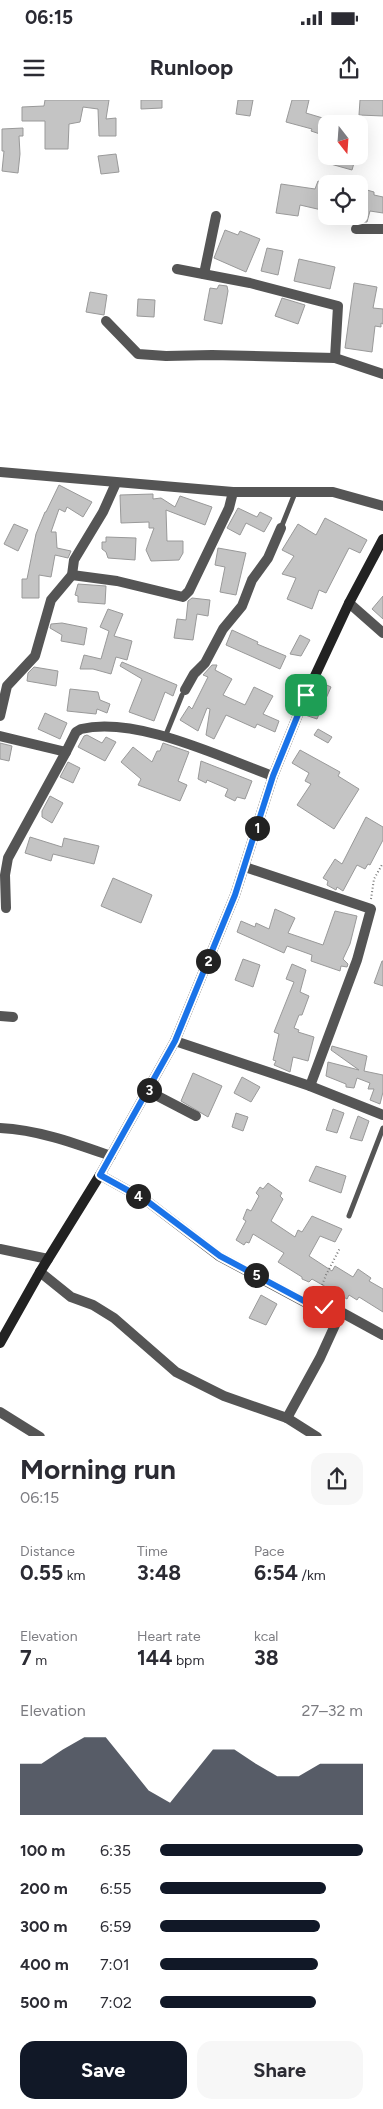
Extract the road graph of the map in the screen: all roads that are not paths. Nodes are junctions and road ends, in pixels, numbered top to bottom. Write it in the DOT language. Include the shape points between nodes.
graph roads {
  1 [pos="216,216"];
  2 [pos="356,229"];
  3 [pos="383,229"];
  4 [pos="177,269"];
  5 [pos="204,274"];
  6 [pos="106,321"];
  7 [pos="335,358"];
  8 [pos="383,374"];
  9 [pos="0,472"];
  10 [pos="116,483"];
  11 [pos="233,492"];
  12 [pos="296,492"];
  13 [pos="383,506"];
  14 [pos="281,528"];
  15 [pos="383,539"];
  16 [pos="72,575"];
  17 [pos="349,603"];
  18 [pos="383,633"];
  19 [pos="183,693"];
  20 [pos="0,716"];
  21 [pos="0,736"];
  22 [pos="165,736"];
  23 [pos="66,752"];
  24 [pos="273,776"];
  25 [pos="245,867"];
  26 [pos="6,908"];
  27 [pos="0,1016"];
  28 [pos="13,1017"];
  29 [pos="175,1041"];
  30 [pos="310,1086"];
  31 [pos="148,1091"];
  32 [pos="196,1116"];
  33 [pos="383,1116"];
  34 [pos="0,1128"];
  35 [pos="383,1128"];
  36 [pos="111,1156"];
  37 [pos="100,1175"];
  38 [pos="348,1216"];
  39 [pos="0,1249"];
  40 [pos="48,1259"];
  41 [pos="40,1272"];
  42 [pos="341,1312"];
  43 [pos="383,1335"];
  44 [pos="0,1343"];
  45 [pos="0,1412"];
  46 [pos="287,1418"];
  47 [pos="40,1436"];
  48 [pos="317,1436"];
  1 -- 5 [label="street"];
  2 -- 3 [label="street"];
  4 -- 5 [label="street"];
  5 -- 7 [label="street" via="338,306"];
  6 -- 7 [label="street" via="138,354"];
  7 -- 8 [label="street"];
  9 -- 10 [label="street"];
  10 -- 11 [label="street"];
  10 -- 16 [label="street" via="74,560"];
  11 -- 12 [label="street"];
  11 -- 16 [label="street" via="229,508 183,597 117,581"];
  12 -- 13 [label="street" via="333,492"];
  12 -- 14 [label="lane"];
  14 -- 19 [label="street" via="268,558 252,580 242,606 223,629 205,663"];
  15 -- 17 [label="street"];
  16 -- 20 [label="street" via="51,600 34,656 7,686"];
  17 -- 18 [label="street"];
  17 -- 24 [label="street"];
  19 -- 22 [label="lane"];
  21 -- 23 [label="street"];
  22 -- 23 [label="street" via="122,726 86,728 76,732"];
  22 -- 24 [label="street"];
  23 -- 26 [label="street" via="8,858"];
  24 -- 25 [label="street"];
  25 -- 29 [label="street"];
  25 -- 30 [label="street" via="371,908 357,960"];
  27 -- 28 [label="street"];
  29 -- 30 [label="street"];
  29 -- 31 [label="street"];
  30 -- 33 [label="street"];
  31 -- 32 [label="street"];
  31 -- 36 [label="street"];
  34 -- 36 [label="street" via="56,1137"];
  35 -- 38 [label="lane"];
  36 -- 37 [label="street"];
  37 -- 40 [label="street"];
  37 -- 42 [label="street" via="147,1201 220,1256 314,1307"];
  39 -- 40 [label="street"];
  40 -- 41 [label="street"];
  41 -- 44 [label="street"];
  41 -- 46 [label="street" via="71,1297 114,1318 176,1372 224,1396"];
  42 -- 43 [label="street"];
  42 -- 46 [label="street"];
  45 -- 47 [label="street"];
  46 -- 48 [label="street"];
}
